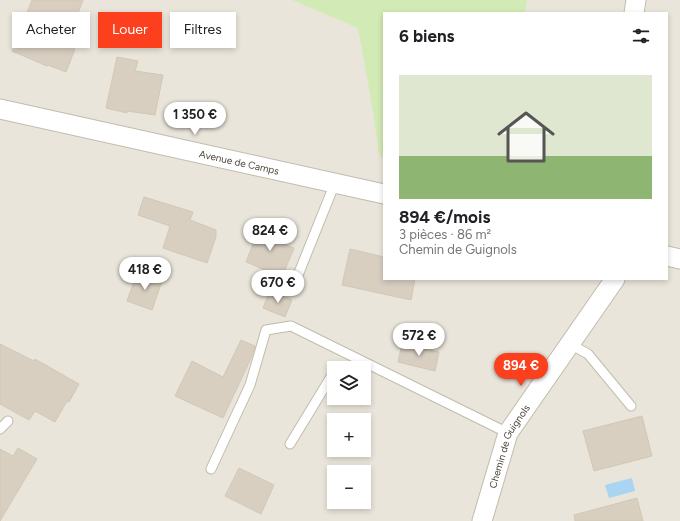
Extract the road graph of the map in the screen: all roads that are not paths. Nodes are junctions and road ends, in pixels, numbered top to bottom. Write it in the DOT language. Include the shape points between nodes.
graph roads {
  1 [pos="636,0"];
  2 [pos="634,12"];
  3 [pos="0,109"];
  4 [pos="335,183"];
  5 [pos="383,194"];
  6 [pos="668,256"];
  7 [pos="680,258"];
  8 [pos="614,280"];
  9 [pos="294,285"];
  10 [pos="570,344"];
  11 [pos="362,361"];
  12 [pos="371,365"];
  13 [pos="327,383"];
  14 [pos="631,406"];
  15 [pos="8,421"];
  16 [pos="0,429"];
  17 [pos="508,433"];
  18 [pos="290,444"];
  19 [pos="211,468"];
  20 [pos="482,521"];
  1 -- 2 [label="street"];
  3 -- 4 [label="street, Avenue de Camps"];
  4 -- 5 [label="street, Avenue de Camps"];
  4 -- 9 [label="lane"];
  6 -- 7 [label="street"];
  8 -- 10 [label="street, Chemin de Guignols"];
  10 -- 14 [label="lane" via="588,354"];
  10 -- 17 [label="street, Chemin de Guignols"];
  11 -- 19 [label="lane" via="291,326 266,330 250,384"];
  12 -- 17 [label="lane"];
  13 -- 18 [label="lane"];
  15 -- 16 [label="lane"];
  17 -- 20 [label="street, Chemin de Guignols"];
}
